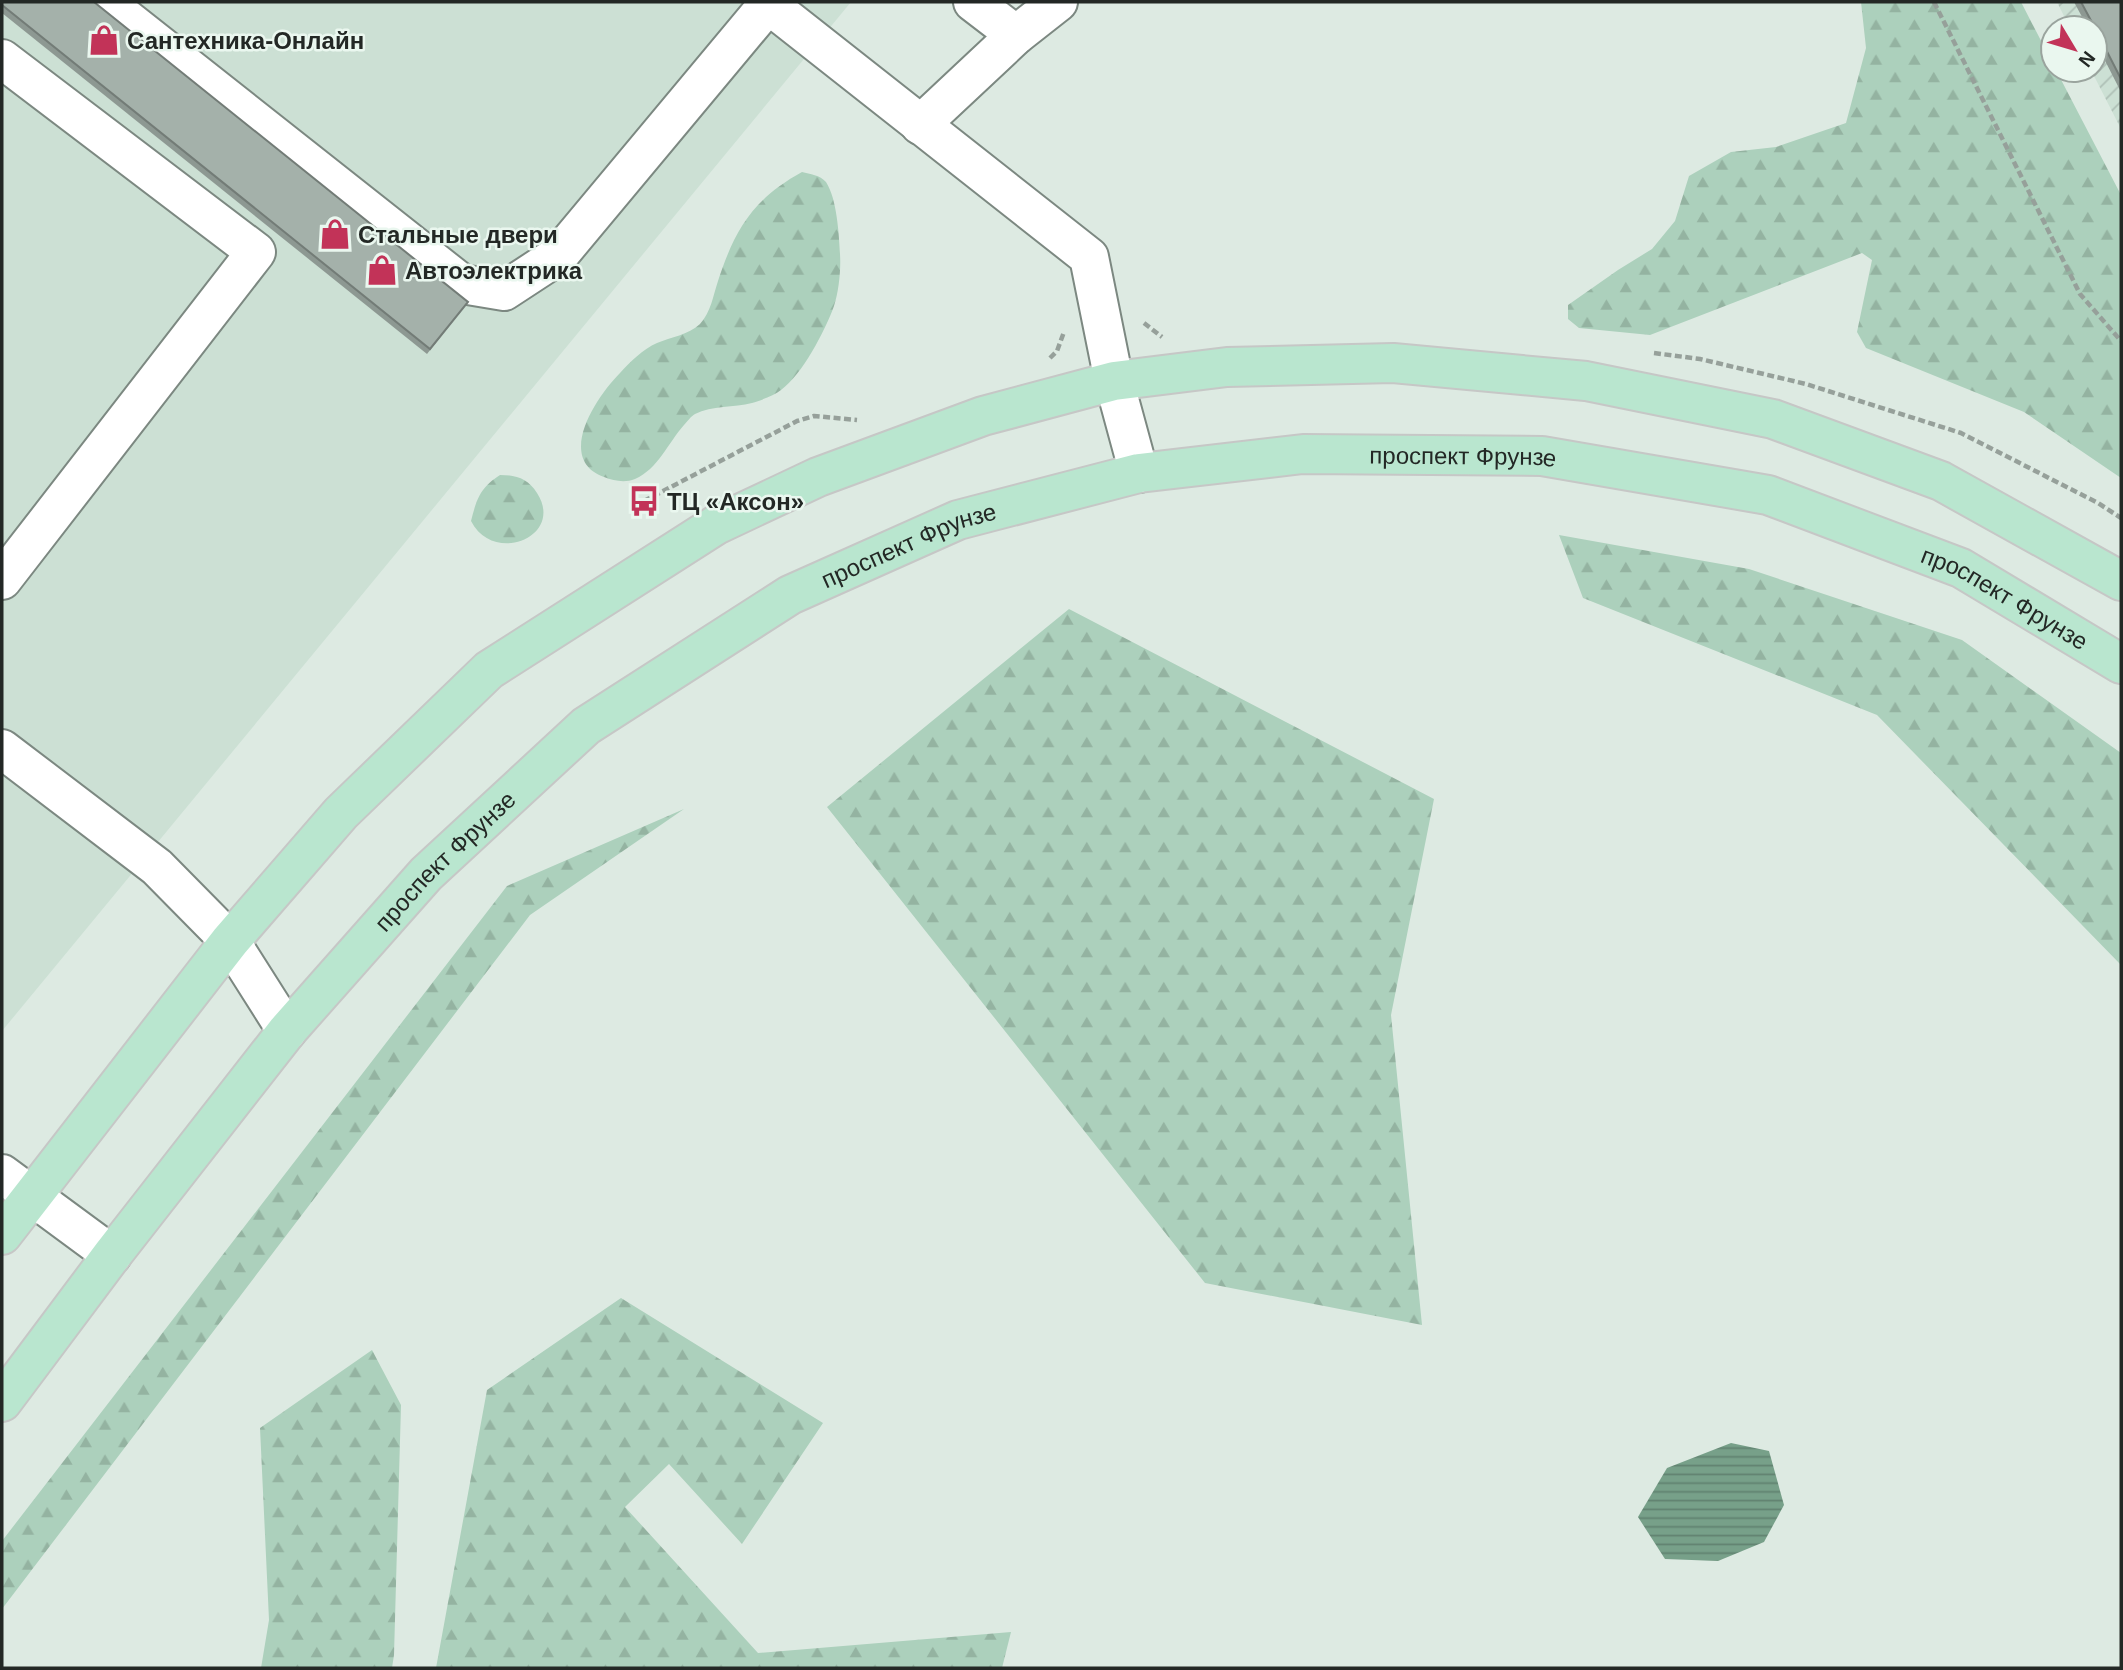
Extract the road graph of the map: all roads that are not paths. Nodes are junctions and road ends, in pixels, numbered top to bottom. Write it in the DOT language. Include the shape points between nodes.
graph roads {
  1 [pos="105,2"];
  2 [pos="973,2"];
  3 [pos="1058,2"];
  4 [pos="769,3"];
  5 [pos="1017,35"];
  6 [pos="2,59"];
  7 [pos="920,125"];
  8 [pos="1114,381"];
  9 [pos="1139,473"];
  10 [pos="2,580"];
  11 [pos="2121,581"];
  12 [pos="2121,664"];
  13 [pos="2,749"];
  14 [pos="230,941"];
  15 [pos="287,1031"];
  16 [pos="2,1174"];
  17 [pos="33,1195"];
  18 [pos="2,1235"];
  19 [pos="112,1255"];
  20 [pos="2,1402"];
  1 -- 4 [label="street" via="462,284 504,290 559,255"];
  2 -- 5 [label="street"];
  3 -- 5 [label="street"];
  4 -- 7 [label="street"];
  5 -- 7 [label="street"];
  6 -- 10 [label="street" via="256,252"];
  7 -- 8 [label="street" via="1088,257"];
  8 -- 9 [label="street"];
  8 -- 11 [label="main road" via="1227,367 1393,363 1586,381 1773,419 1941,481"];
  8 -- 14 [label="main road" via="983,416 818,477 716,525 489,670 341,813"];
  9 -- 12 [label="main road, проспект Фрунзе" via="1303,454 1542,456 1768,495 1961,568"];
  9 -- 15 [label="main road, проспект Фрунзе" via="958,520 790,595 586,726 426,874"];
  13 -- 14 [label="street" via="157,867"];
  14 -- 15 [label="street"];
  14 -- 17 [label="main road"];
  15 -- 19 [label="main road, проспект Фрунзе"];
  16 -- 17 [label="street"];
  17 -- 18 [label="main road"];
  17 -- 19 [label="street"];
  19 -- 20 [label="main road, проспект Фрунзе"];
}
